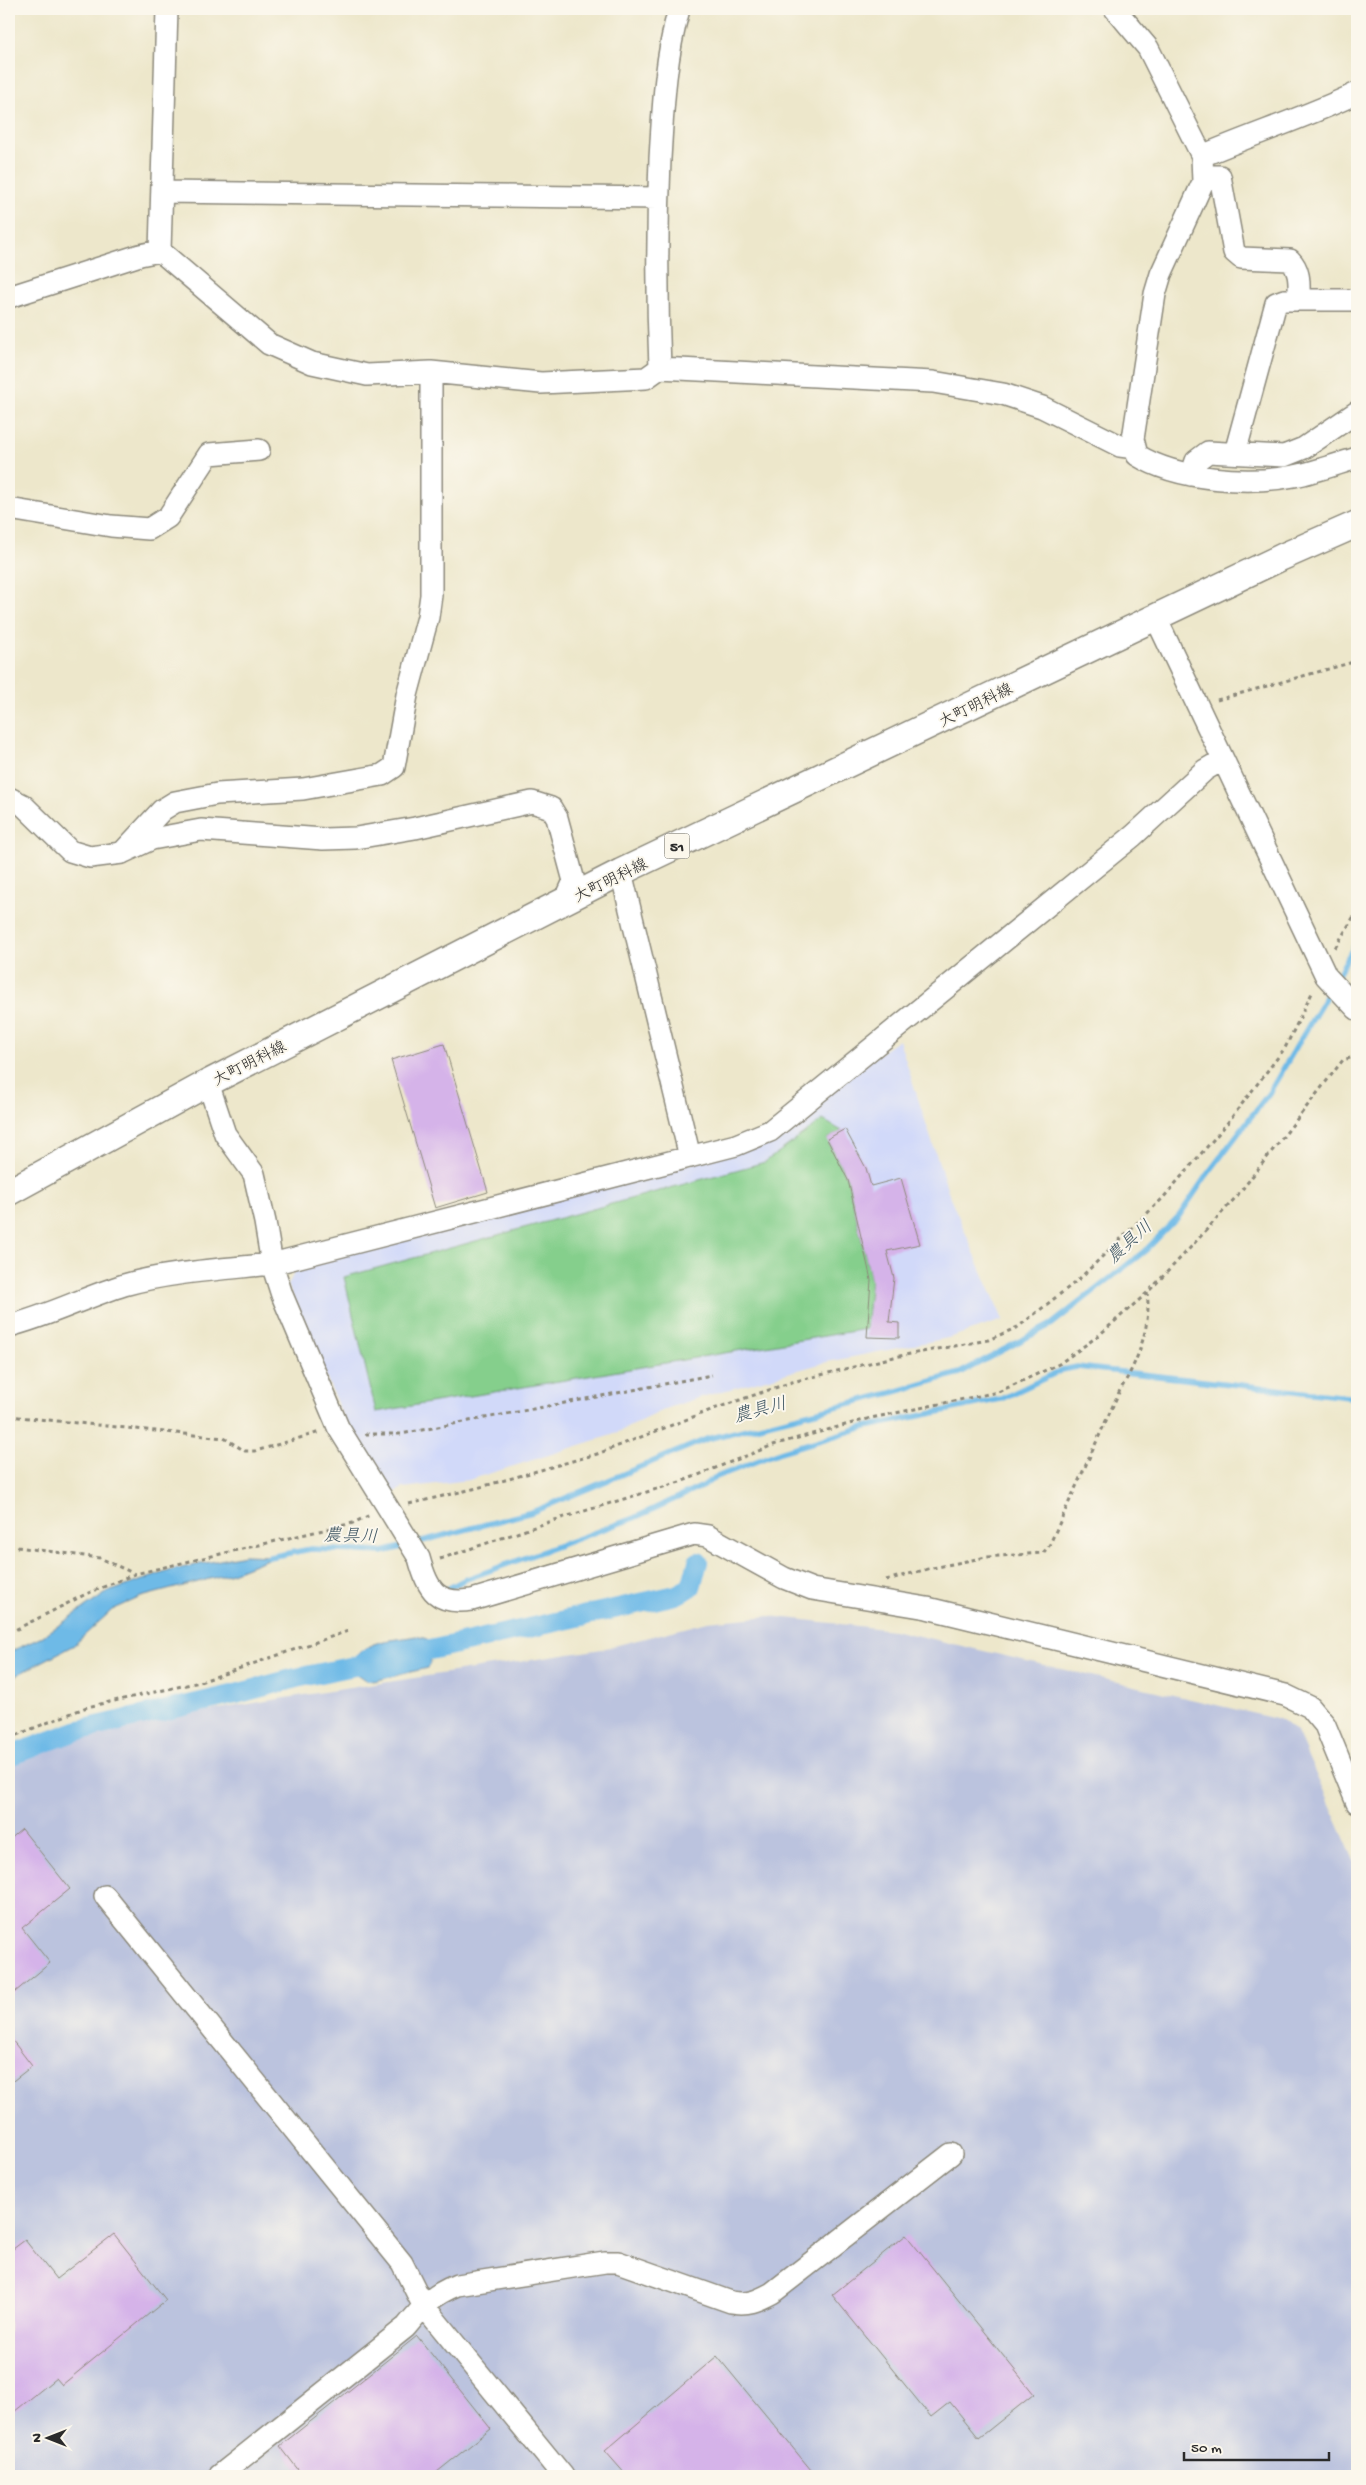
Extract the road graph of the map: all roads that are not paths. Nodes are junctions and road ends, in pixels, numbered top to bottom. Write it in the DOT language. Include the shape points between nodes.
graph roads {
  1 [pos="167,9"];
  2 [pos="679,9"];
  3 [pos="1115,9"];
  4 [pos="1357,93"];
  5 [pos="1203,166"];
  6 [pos="163,192"];
  7 [pos="658,198"];
  8 [pos="160,251"];
  9 [pos="9,297"];
  10 [pos="1299,300"];
  11 [pos="1357,300"];
  12 [pos="660,368"];
  13 [pos="431,372"];
  14 [pos="1357,412"];
  15 [pos="1135,448"];
  16 [pos="259,450"];
  17 [pos="1235,453"];
  18 [pos="1357,458"];
  19 [pos="1191,475"];
  20 [pos="9,509"];
  21 [pos="1357,524"];
  22 [pos="1156,618"];
  23 [pos="1222,760"];
  24 [pos="9,798"];
  25 [pos="122,853"];
  26 [pos="622,872"];
  27 [pos="565,901"];
  28 [pos="1357,1009"];
  29 [pos="208,1083"];
  30 [pos="690,1157"];
  31 [pos="9,1192"];
  32 [pos="272,1264"];
  33 [pos="9,1326"];
  34 [pos="1356,1796"];
  35 [pos="104,1896"];
  36 [pos="951,2154"];
  37 [pos="423,2305"];
  38 [pos="219,2476"];
  39 [pos="562,2476"];
  1 -- 6 [label="street"];
  2 -- 7 [label="street" via="666,66"];
  3 -- 5 [label="street" via="1148,48"];
  4 -- 5 [label="street" via="1324,109 1269,128"];
  5 -- 10 [label="street" via="1220,176 1234,252 1241,258 1290,260 1296,265"];
  5 -- 15 [label="street" via="1155,294 1134,433"];
  6 -- 7 [label="street"];
  6 -- 8 [label="street"];
  7 -- 12 [label="street"];
  8 -- 9 [label="street"];
  8 -- 13 [label="street" via="269,344 312,363 367,375"];
  10 -- 11 [label="street"];
  10 -- 17 [label="street" via="1284,300 1276,304"];
  12 -- 13 [label="street" via="646,378 541,382"];
  12 -- 15 [label="street" via="933,382 973,388 1042,407 1120,446"];
  13 -- 25 [label="street" via="431,595 394,767 382,775 303,789 217,794 174,802 162,810"];
  14 -- 17 [label="street" via="1304,448 1284,456"];
  15 -- 19 [label="street" via="1138,455 1148,462"];
  16 -- 20 [label="street" via="208,454 168,517 149,528 111,526"];
  17 -- 19 [label="street" via="1208,452 1196,461"];
  18 -- 19 [label="street" via="1270,480"];
  21 -- 22 [label="main road, 大町明科線 / 51"];
  22 -- 23 [label="street"];
  22 -- 26 [label="main road, 大町明科線 / 51"];
  23 -- 28 [label="street" via="1324,972"];
  23 -- 30 [label="street" via="1205,770 1133,836 784,1122 752,1139"];
  24 -- 25 [label="street" via="23,805 70,851 90,857"];
  25 -- 27 [label="street" via="152,839 201,830 323,839 356,838 532,802 551,808 557,818 574,881"];
  26 -- 27 [label="main road, 大町明科線 / 51"];
  26 -- 30 [label="street"];
  27 -- 29 [label="main road, 大町明科線 / 51"];
  29 -- 31 [label="main road, 大町明科線 / 51"];
  29 -- 32 [label="street" via="225,1134 254,1174"];
  30 -- 32 [label="street"];
  32 -- 33 [label="street" via="201,1271 125,1285 35,1320"];
  32 -- 34 [label="street" via="305,1354 347,1445 390,1511 431,1587 441,1598 454,1602 472,1600 694,1534 708,1536 784,1578 812,1589 928,1608 1285,1694 1310,1707 1325,1725"];
  35 -- 37 [label="street" via="402,2263"];
  36 -- 37 [label="street" via="772,2294 756,2302 731,2302 618,2262 605,2262 457,2285 437,2293"];
  37 -- 38 [label="street" via="406,2327"];
  37 -- 39 [label="street"];
}
